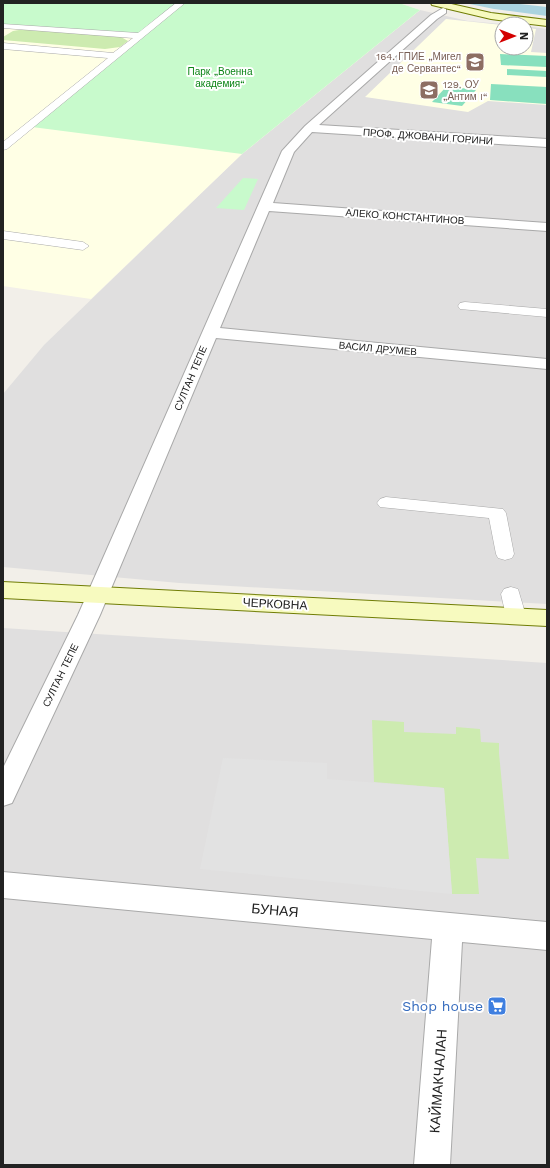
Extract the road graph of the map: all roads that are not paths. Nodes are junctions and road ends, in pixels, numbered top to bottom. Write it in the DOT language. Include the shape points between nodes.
graph roads {
  1 [pos="181,3"];
  2 [pos="435,3"];
  3 [pos="443,11"];
  4 [pos="547,23"];
  5 [pos="3,26"];
  6 [pos="140,36"];
  7 [pos="3,46"];
  8 [pos="114,56"];
  9 [pos="309,128"];
  10 [pos="8,138"];
  11 [pos="547,143"];
  12 [pos="3,147"];
  13 [pos="263,206"];
  14 [pos="547,227"];
  15 [pos="3,235"];
  16 [pos="83,246"];
  17 [pos="465,306"];
  18 [pos="547,313"];
  19 [pos="209,332"];
  20 [pos="547,364"];
  21 [pos="386,503"];
  22 [pos="505,554"];
  23 [pos="3,590"];
  24 [pos="511,594"];
  25 [pos="98,595"];
  26 [pos="516,616"];
  27 [pos="547,618"];
  28 [pos="3,795"];
  29 [pos="3,885"];
  30 [pos="448,926"];
  31 [pos="547,936"];
  32 [pos="432,1165"];
  1 -- 6 [label="lane"];
  2 -- 4 [label="street" via="491,16"];
  3 -- 9 [label="street, СУЛТАН ТЕПЕ"];
  5 -- 6 [label="lane"];
  6 -- 8 [label="lane"];
  7 -- 8 [label="lane"];
  8 -- 10 [label="lane"];
  9 -- 11 [label="street, ПРОФ. ДЖОВАНИ ГОРИНИ"];
  9 -- 13 [label="street, СУЛТАН ТЕПЕ" via="288,151"];
  10 -- 12 [label="lane"];
  13 -- 14 [label="street, АЛЕКО КОНСТАНТИНОВ"];
  13 -- 19 [label="street, СУЛТАН ТЕПЕ"];
  15 -- 16 [label="lane"];
  17 -- 18 [label="lane"];
  19 -- 20 [label="street, ВАСИЛ ДРУМЕВ"];
  19 -- 25 [label="street, СУЛТАН ТЕПЕ"];
  21 -- 22 [label="lane" via="497,513"];
  23 -- 25 [label="street, ЧЕРКОВНА"];
  24 -- 26 [label="lane"];
  25 -- 26 [label="street, ЧЕРКОВНА"];
  25 -- 28 [label="street, СУЛТАН ТЕПЕ"];
  26 -- 27 [label="street, ЧЕРКОВНА"];
  29 -- 30 [label="street, БУНАЯ"];
  30 -- 31 [label="street, БУНАЯ"];
  30 -- 32 [label="street, КАЙМАКЧАЛАН"];
}
